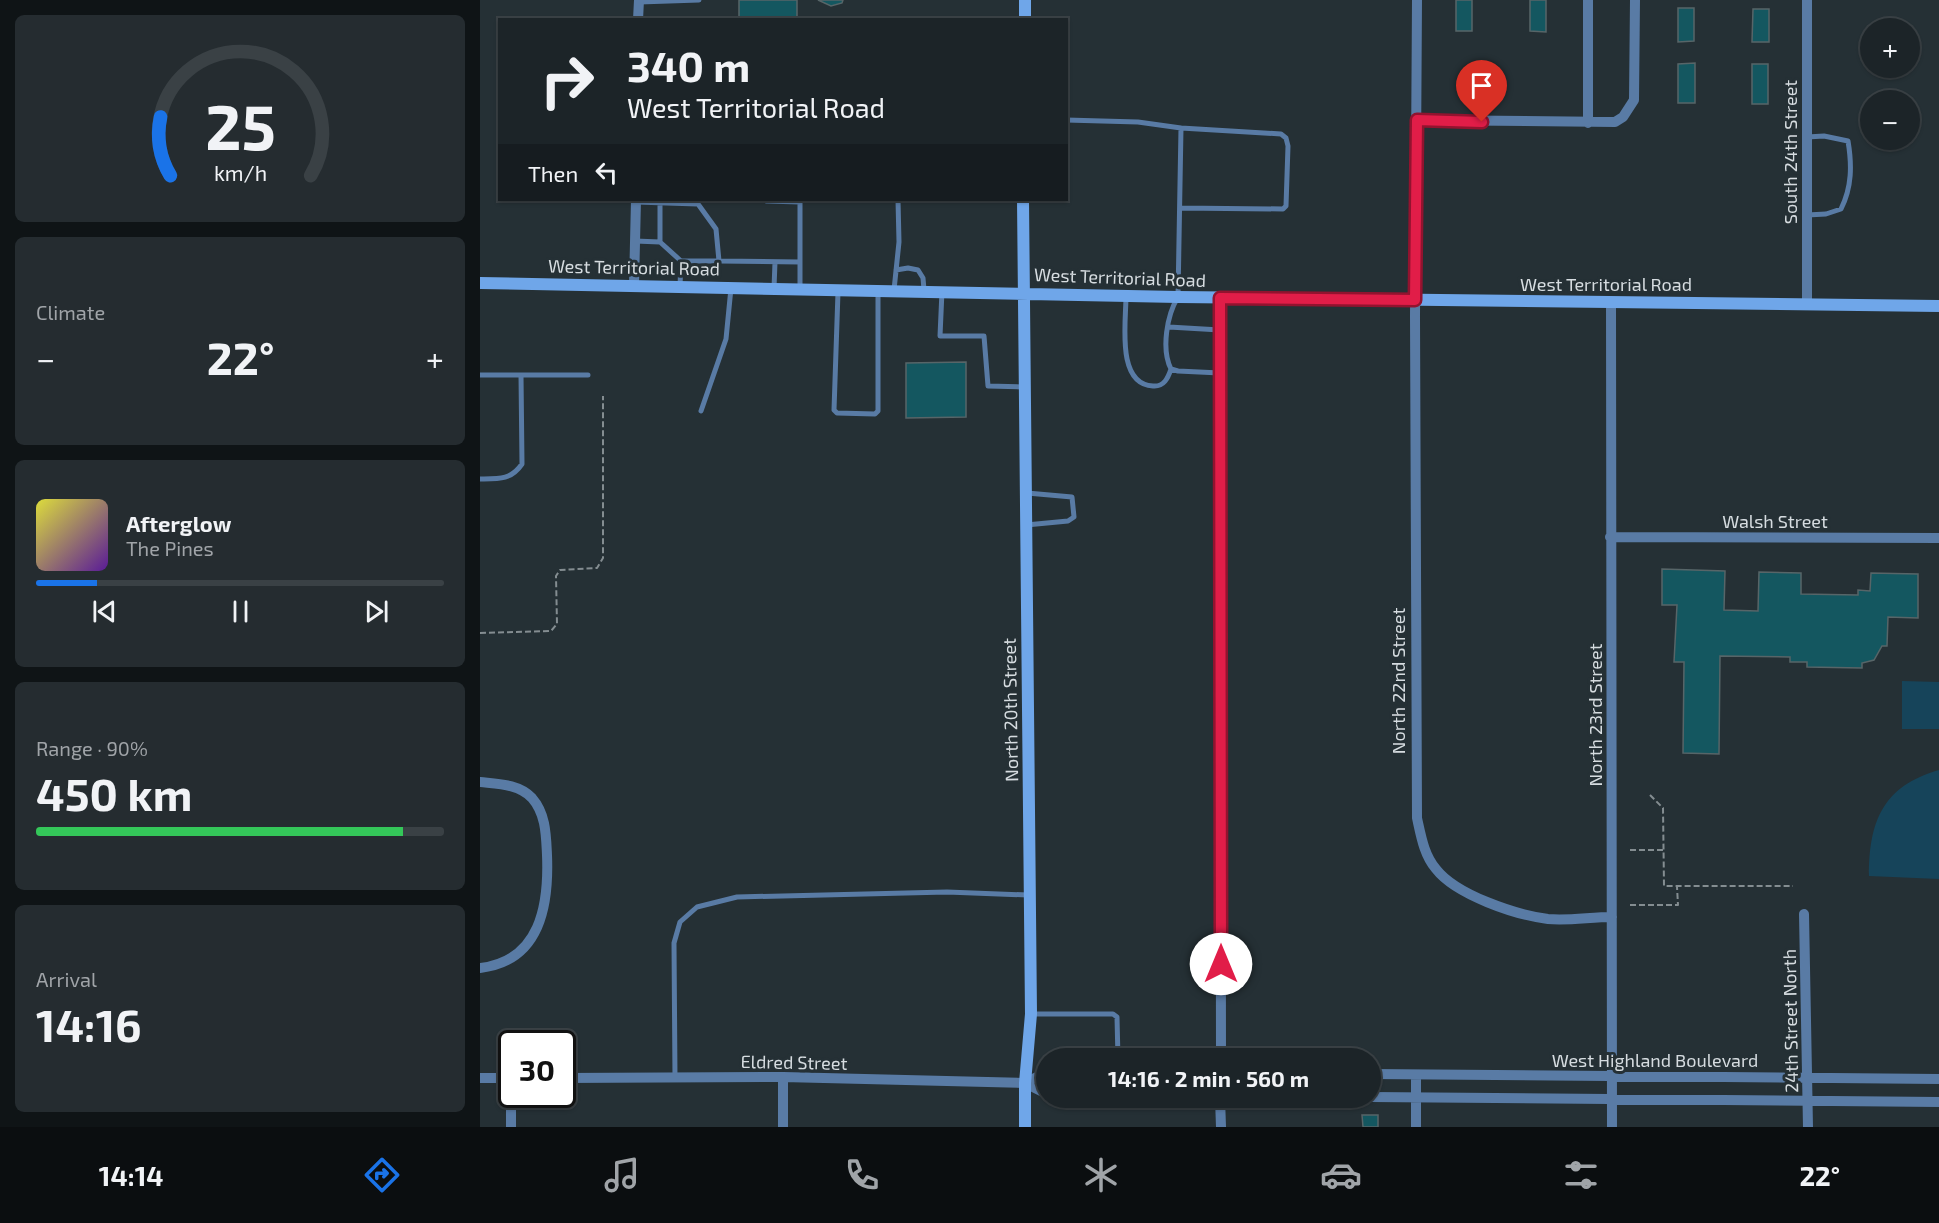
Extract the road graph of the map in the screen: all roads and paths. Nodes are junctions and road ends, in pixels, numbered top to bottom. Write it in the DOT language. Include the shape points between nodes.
graph roads {
  1 [pos="699,0"];
  2 [pos="1025,0"];
  3 [pos="1417,0"];
  4 [pos="1588,0"];
  5 [pos="1635,0"];
  6 [pos="1807,0"];
  7 [pos="639,1"];
  8 [pos="638,18"];
  9 [pos="1025,18"];
  10 [pos="1068,120"];
  11 [pos="1417,120"];
  12 [pos="1588,123"];
  13 [pos="1181,128"];
  14 [pos="1807,137"];
  15 [pos="636,201"];
  16 [pos="766,201"];
  17 [pos="898,201"];
  18 [pos="1023,201"];
  19 [pos="660,203"];
  20 [pos="1180,208"];
  21 [pos="1806,215"];
  22 [pos="635,241"];
  23 [pos="660,242"];
  24 [pos="681,261"];
  25 [pos="719,261"];
  26 [pos="775,262"];
  27 [pos="800,262"];
  28 [pos="897,270"];
  29 [pos="480,283"];
  30 [pos="634,285"];
  31 [pos="680,286"];
  32 [pos="731,287"];
  33 [pos="774,288"];
  34 [pos="800,288"];
  35 [pos="838,289"];
  36 [pos="878,290"];
  37 [pos="894,290"];
  38 [pos="924,290"];
  39 [pos="942,291"];
  40 [pos="1023,292"];
  41 [pos="1126,296"];
  42 [pos="1178,297"];
  43 [pos="1220,298"];
  44 [pos="1415,300"];
  45 [pos="1611,302"];
  46 [pos="1807,304"];
  47 [pos="1939,306"];
  48 [pos="1169,327"];
  49 [pos="1220,330"];
  50 [pos="1172,369"];
  51 [pos="1220,373"];
  52 [pos="480,375"];
  53 [pos="521,375"];
  54 [pos="588,375"];
  55 [pos="1024,387"];
  56 [pos="603,396"];
  57 [pos="701,411"];
  58 [pos="480,479"];
  59 [pos="1025,493"];
  60 [pos="1025,525"];
  61 [pos="1610,537"];
  62 [pos="1939,538"];
  63 [pos="480,633"];
  64 [pos="480,782"];
  65 [pos="1650,795"];
  66 [pos="1630,850"];
  67 [pos="1663,850"];
  68 [pos="1677,886"];
  69 [pos="1793,886"];
  70 [pos="1030,895"];
  71 [pos="1630,905"];
  72 [pos="1804,914"];
  73 [pos="1612,917"];
  74 [pos="480,968"];
  75 [pos="1031,1014"];
  76 [pos="1118,1048"];
  77 [pos="1221,1048"];
  78 [pos="1381,1074"];
  79 [pos="1416,1075"];
  80 [pos="1612,1076"];
  81 [pos="783,1077"];
  82 [pos="480,1078"];
  83 [pos="498,1078"];
  84 [pos="576,1078"];
  85 [pos="675,1078"];
  86 [pos="1036,1078"];
  87 [pos="1808,1078"];
  88 [pos="1939,1079"];
  89 [pos="1025,1083"];
  90 [pos="1036,1088"];
  91 [pos="1381,1097"];
  92 [pos="1416,1098"];
  93 [pos="1612,1100"];
  94 [pos="1808,1101"];
  95 [pos="1939,1102"];
  96 [pos="511,1108"];
  97 [pos="1220,1108"];
  98 [pos="511,1127"];
  99 [pos="783,1127"];
  100 [pos="1025,1127"];
  101 [pos="1221,1127"];
  102 [pos="1416,1127"];
  103 [pos="1612,1127"];
  104 [pos="1808,1127"];
  1 -- 7 [label="lane"];
  2 -- 9 [label="street"];
  3 -- 11 [label="street, North 22nd Street"];
  4 -- 12 [label="street"];
  5 -- 12 [label="street" via="1634,100 1615,122"];
  6 -- 14 [label="street, South 24th Street"];
  7 -- 8 [label="street"];
  10 -- 13 [label="lane"];
  11 -- 12 [label="street"];
  11 -- 44 [label="street, North 22nd Street"];
  13 -- 20 [label="lane"];
  13 -- 20 [label="lane" via="1281,134 1288,146 1283,209"];
  14 -- 21 [label="street, South 24th Street"];
  14 -- 21 [label="lane" via="1848,141 1851,158 1849,191 1840,209"];
  15 -- 19 [label="lane"];
  15 -- 22 [label="street"];
  16 -- 27 [label="lane" via="800,202"];
  17 -- 28 [label="lane"];
  18 -- 40 [label="street, North 20th Street"];
  19 -- 23 [label="lane"];
  19 -- 25 [label="lane" via="698,204 716,229"];
  20 -- 42 [label="lane"];
  21 -- 46 [label="street, South 24th Street"];
  22 -- 23 [label="lane"];
  22 -- 30 [label="street"];
  23 -- 24 [label="lane"];
  24 -- 25 [label="lane"];
  24 -- 31 [label="lane"];
  25 -- 26 [label="lane"];
  26 -- 27 [label="lane"];
  26 -- 33 [label="lane"];
  27 -- 34 [label="lane"];
  28 -- 37 [label="lane"];
  28 -- 38 [label="lane" via="918,270"];
  29 -- 30 [label="street, West Territorial Road"];
  30 -- 31 [label="street, West Territorial Road"];
  31 -- 32 [label="street, West Territorial Road"];
  32 -- 33 [label="street, West Territorial Road"];
  32 -- 57 [label="lane" via="726,339"];
  33 -- 34 [label="street, West Territorial Road"];
  34 -- 35 [label="street, West Territorial Road"];
  35 -- 36 [label="street, West Territorial Road"];
  35 -- 36 [label="lane" via="834,410 875,414"];
  36 -- 37 [label="street, West Territorial Road"];
  37 -- 38 [label="street, West Territorial Road"];
  38 -- 39 [label="street, West Territorial Road"];
  39 -- 40 [label="street, West Territorial Road"];
  39 -- 55 [label="lane" via="940,336 984,336 988,386"];
  40 -- 41 [label="street, West Territorial Road"];
  40 -- 55 [label="street, North 20th Street"];
  41 -- 42 [label="street, West Territorial Road"];
  41 -- 50 [label="lane" via="1126,359 1130,372 1146,385 1157,386 1165,382"];
  42 -- 43 [label="street, West Territorial Road"];
  42 -- 48 [label="lane" via="1170,310"];
  43 -- 44 [label="street, West Territorial Road"];
  43 -- 49 [label="street"];
  44 -- 45 [label="street, West Territorial Road"];
  44 -- 73 [label="street, North 22nd Street" via="1415,784 1423,847 1436,870 1450,881 1527,916"];
  45 -- 46 [label="street, West Territorial Road"];
  45 -- 61 [label="street, North 23rd Street"];
  46 -- 47 [label="street, West Territorial Road"];
  48 -- 49 [label="lane"];
  48 -- 50 [label="lane" via="1167,360"];
  49 -- 51 [label="street"];
  50 -- 51 [label="lane" via="1194,374"];
  51 -- 77 [label="street"];
  52 -- 53 [label="lane"];
  53 -- 54 [label="lane"];
  53 -- 58 [label="lane" via="522,464 515,475"];
  55 -- 59 [label="street, North 20th Street"];
  56 -- 63 [label="path" via="603,558 597,568 560,570 556,576 557,624 551,631"];
  59 -- 60 [label="street, North 20th Street"];
  59 -- 60 [label="lane" via="1068,495 1074,500 1071,520"];
  60 -- 70 [label="street, North 20th Street"];
  61 -- 62 [label="street, Walsh Street"];
  61 -- 73 [label="street, North 23rd Street"];
  64 -- 74 [label="street" via="504,784 531,797 546,830 548,873 546,901 530,942 509,959"];
  65 -- 67 [label="path" via="1663,808"];
  66 -- 67 [label="path"];
  67 -- 68 [label="path" via="1664,886"];
  68 -- 69 [label="path"];
  68 -- 71 [label="path" via="1678,905"];
  70 -- 75 [label="street, North 20th Street"];
  70 -- 85 [label="lane" via="947,892 737,897 697,907 680,922 674,943"];
  72 -- 87 [label="street, 24th Street North"];
  73 -- 80 [label="street, North 23rd Street"];
  75 -- 76 [label="lane" via="1113,1014 1117,1017"];
  75 -- 89 [label="street, North 20th Street"];
  78 -- 79 [label="street, West Highland Boulevard"];
  79 -- 80 [label="street, West Highland Boulevard"];
  79 -- 92 [label="street"];
  80 -- 87 [label="street, West Highland Boulevard"];
  80 -- 93 [label="street, North 23rd Street"];
  81 -- 85 [label="street, Eldred Street"];
  81 -- 89 [label="street, Eldred Street"];
  81 -- 99 [label="street"];
  82 -- 83 [label="street"];
  84 -- 85 [label="street, Eldred Street"];
  86 -- 89 [label="street"];
  87 -- 88 [label="street, West Highland Boulevard"];
  87 -- 94 [label="street, 24th Street North"];
  89 -- 90 [label="street"];
  89 -- 100 [label="street, North 20th Street"];
  91 -- 92 [label="street"];
  92 -- 93 [label="street"];
  92 -- 102 [label="street"];
  93 -- 94 [label="street"];
  93 -- 103 [label="street, North 23rd Street"];
  94 -- 95 [label="street"];
  94 -- 104 [label="street, 24th Street North"];
  96 -- 98 [label="street"];
  97 -- 101 [label="street"];
}
